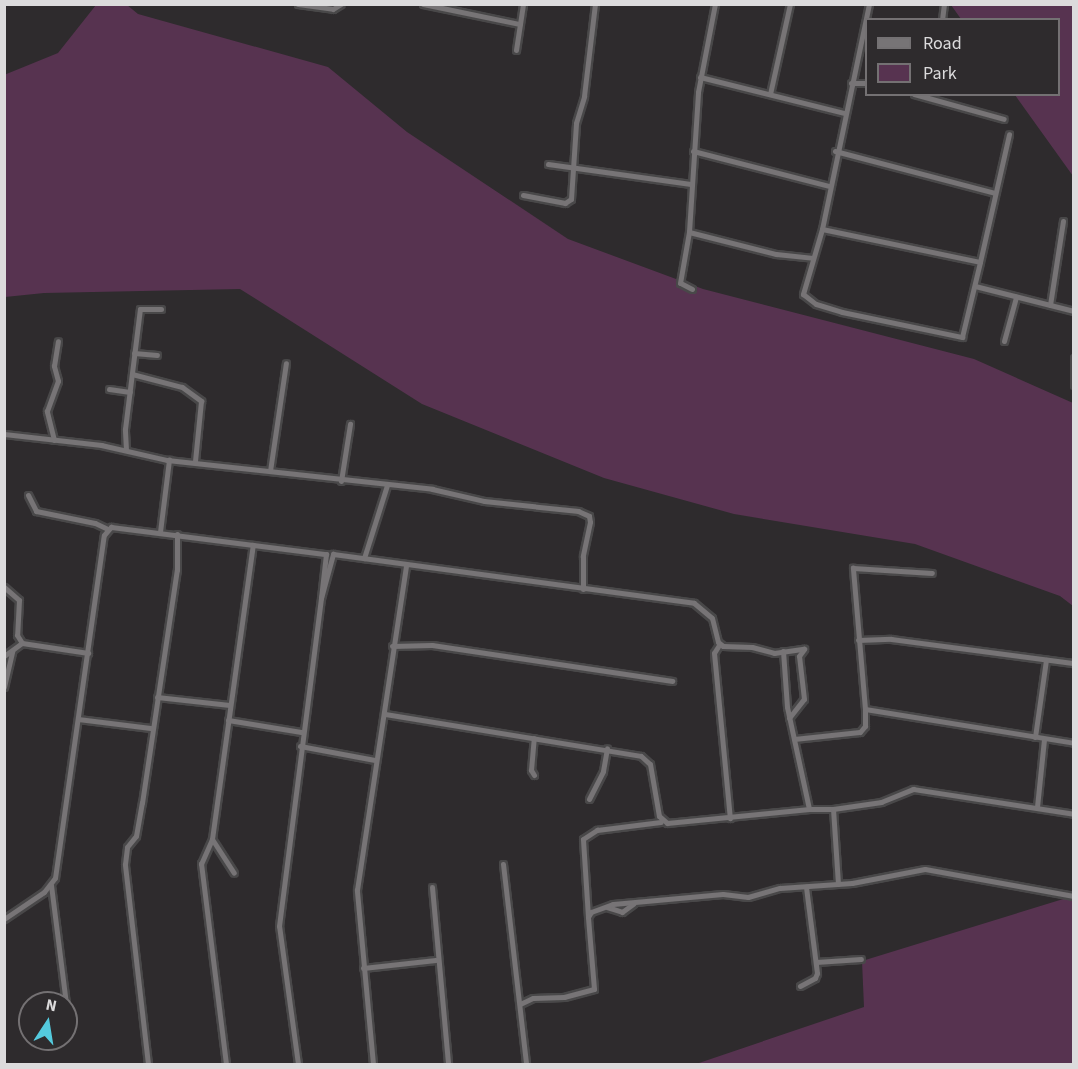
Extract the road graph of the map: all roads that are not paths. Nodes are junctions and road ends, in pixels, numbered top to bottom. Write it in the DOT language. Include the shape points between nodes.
graph roads {
  1 [pos="298,4"];
  2 [pos="341,4"];
  3 [pos="423,4"];
  4 [pos="523,4"];
  5 [pos="595,4"];
  6 [pos="716,4"];
  7 [pos="790,4"];
  8 [pos="865,22"];
  9 [pos="520,24"];
  10 [pos="516,50"];
  11 [pos="700,77"];
  12 [pos="851,83"];
  13 [pos="865,83"];
  14 [pos="770,94"];
  15 [pos="924,96"];
  16 [pos="844,113"];
  17 [pos="1004,119"];
  18 [pos="1009,134"];
  19 [pos="693,151"];
  20 [pos="835,151"];
  21 [pos="548,164"];
  22 [pos="575,167"];
  23 [pos="691,184"];
  24 [pos="829,186"];
  25 [pos="995,192"];
  26 [pos="523,195"];
  27 [pos="1063,221"];
  28 [pos="822,229"];
  29 [pos="688,232"];
  30 [pos="813,258"];
  31 [pos="980,262"];
  32 [pos="975,286"];
  33 [pos="692,289"];
  34 [pos="1016,297"];
  35 [pos="1050,305"];
  36 [pos="161,309"];
  37 [pos="1074,311"];
  38 [pos="58,341"];
  39 [pos="1004,341"];
  40 [pos="134,353"];
  41 [pos="157,355"];
  42 [pos="1074,358"];
  43 [pos="286,363"];
  44 [pos="132,374"];
  45 [pos="1074,385"];
  46 [pos="109,389"];
  47 [pos="130,392"];
  48 [pos="350,424"];
  49 [pos="4,434"];
  50 [pos="54,440"];
  51 [pos="126,450"];
  52 [pos="169,460"];
  53 [pos="195,461"];
  54 [pos="270,471"];
  55 [pos="341,481"];
  56 [pos="387,485"];
  57 [pos="28,495"];
  58 [pos="108,529"];
  59 [pos="160,532"];
  60 [pos="177,534"];
  61 [pos="253,544"];
  62 [pos="364,558"];
  63 [pos="405,565"];
  64 [pos="932,573"];
  65 [pos="4,587"];
  66 [pos="584,589"];
  67 [pos="321,598"];
  68 [pos="858,640"];
  69 [pos="22,644"];
  70 [pos="719,645"];
  71 [pos="392,646"];
  72 [pos="13,649"];
  73 [pos="784,651"];
  74 [pos="88,653"];
  75 [pos="774,653"];
  76 [pos="4,656"];
  77 [pos="1046,660"];
  78 [pos="781,663"];
  79 [pos="1074,663"];
  80 [pos="672,681"];
  81 [pos="4,687"];
  82 [pos="158,697"];
  83 [pos="230,705"];
  84 [pos="865,709"];
  85 [pos="385,714"];
  86 [pos="789,718"];
  87 [pos="78,719"];
  88 [pos="228,720"];
  89 [pos="150,728"];
  90 [pos="301,732"];
  91 [pos="1035,737"];
  92 [pos="534,738"];
  93 [pos="794,739"];
  94 [pos="1044,739"];
  95 [pos="1074,743"];
  96 [pos="300,746"];
  97 [pos="608,748"];
  98 [pos="375,760"];
  99 [pos="534,775"];
  100 [pos="589,799"];
  101 [pos="1037,807"];
  102 [pos="833,808"];
  103 [pos="809,810"];
  104 [pos="1074,814"];
  105 [pos="730,818"];
  106 [pos="661,822"];
  107 [pos="212,839"];
  108 [pos="503,864"];
  109 [pos="234,873"];
  110 [pos="838,884"];
  111 [pos="51,885"];
  112 [pos="432,887"];
  113 [pos="806,887"];
  114 [pos="1074,896"];
  115 [pos="588,917"];
  116 [pos="4,919"];
  117 [pos="861,959"];
  118 [pos="436,960"];
  119 [pos="816,962"];
  120 [pos="363,968"];
  121 [pos="800,986"];
  122 [pos="64,991"];
  123 [pos="520,1004"];
  124 [pos="148,1065"];
  125 [pos="226,1065"];
  126 [pos="298,1065"];
  127 [pos="374,1065"];
  128 [pos="448,1065"];
  129 [pos="526,1065"];
  1 -- 2 [label="street" via="333,9"];
  3 -- 9 [label="street"];
  4 -- 9 [label="street"];
  5 -- 22 [label="street" via="584,96 576,123"];
  6 -- 11 [label="street"];
  7 -- 14 [label="street"];
  8 -- 12 [label="street"];
  9 -- 10 [label="street"];
  11 -- 14 [label="street"];
  11 -- 19 [label="street"];
  12 -- 13 [label="street"];
  12 -- 16 [label="street"];
  14 -- 16 [label="street"];
  15 -- 17 [label="street"];
  16 -- 20 [label="street"];
  18 -- 25 [label="street"];
  19 -- 23 [label="street"];
  19 -- 24 [label="street"];
  20 -- 24 [label="street"];
  20 -- 25 [label="street"];
  21 -- 22 [label="street"];
  22 -- 23 [label="street"];
  22 -- 26 [label="street" via="568,202"];
  23 -- 29 [label="street"];
  24 -- 28 [label="street"];
  25 -- 31 [label="street"];
  27 -- 35 [label="street"];
  28 -- 30 [label="street"];
  28 -- 31 [label="street"];
  29 -- 30 [label="street" via="776,254"];
  29 -- 33 [label="street" via="680,283"];
  30 -- 32 [label="street" via="803,294 806,299 842,312 955,337 964,333"];
  31 -- 32 [label="street"];
  32 -- 34 [label="street"];
  34 -- 35 [label="street"];
  34 -- 39 [label="street"];
  35 -- 37 [label="street"];
  36 -- 40 [label="street" via="140,309"];
  38 -- 50 [label="street" via="54,366 58,381 47,411"];
  40 -- 41 [label="street"];
  40 -- 44 [label="street"];
  42 -- 45 [label="street"];
  43 -- 54 [label="street"];
  44 -- 47 [label="street"];
  44 -- 53 [label="street" via="172,383 199,398 202,405"];
  46 -- 47 [label="street"];
  47 -- 51 [label="street"];
  48 -- 55 [label="street"];
  49 -- 50 [label="street"];
  50 -- 51 [label="street"];
  51 -- 52 [label="street"];
  52 -- 53 [label="street"];
  52 -- 59 [label="street"];
  53 -- 54 [label="street"];
  54 -- 55 [label="street"];
  55 -- 56 [label="street"];
  56 -- 62 [label="street"];
  56 -- 66 [label="street" via="585,513 590,522 583,556"];
  57 -- 58 [label="street" via="36,511"];
  58 -- 59 [label="street" via="117,526"];
  58 -- 74 [label="street"];
  59 -- 60 [label="street"];
  60 -- 61 [label="street"];
  60 -- 82 [label="street" via="177,570"];
  61 -- 67 [label="street" via="326,554"];
  61 -- 83 [label="street"];
  62 -- 63 [label="street"];
  62 -- 67 [label="street" via="333,554"];
  63 -- 66 [label="street"];
  63 -- 71 [label="street"];
  64 -- 68 [label="street" via="853,568"];
  65 -- 69 [label="street" via="19,600 16,635"];
  66 -- 70 [label="street" via="698,604 712,618"];
  67 -- 90 [label="street"];
  68 -- 77 [label="street" via="898,640"];
  68 -- 84 [label="street"];
  69 -- 72 [label="street"];
  69 -- 74 [label="street"];
  70 -- 75 [label="street"];
  70 -- 105 [label="street" via="714,653"];
  71 -- 80 [label="street" via="432,645"];
  71 -- 85 [label="street"];
  72 -- 76 [label="street"];
  72 -- 81 [label="street"];
  73 -- 75 [label="street"];
  73 -- 78 [label="street"];
  73 -- 86 [label="street" via="804,649 798,656 804,699"];
  74 -- 87 [label="street"];
  75 -- 78 [label="street"];
  77 -- 79 [label="street"];
  77 -- 91 [label="street"];
  78 -- 86 [label="street"];
  82 -- 83 [label="street"];
  82 -- 89 [label="street"];
  83 -- 88 [label="street"];
  84 -- 91 [label="street"];
  84 -- 93 [label="street" via="865,726 860,732"];
  85 -- 92 [label="street"];
  85 -- 98 [label="street" via="380,720"];
  86 -- 93 [label="street"];
  87 -- 89 [label="street"];
  87 -- 111 [label="street"];
  88 -- 90 [label="street"];
  88 -- 107 [label="street"];
  89 -- 124 [label="street" via="136,836 127,847 125,864"];
  90 -- 96 [label="street"];
  91 -- 94 [label="street"];
  92 -- 97 [label="street"];
  92 -- 99 [label="street"];
  93 -- 103 [label="street"];
  94 -- 95 [label="street"];
  94 -- 101 [label="street"];
  96 -- 98 [label="street"];
  96 -- 126 [label="street" via="279,926"];
  97 -- 100 [label="street" via="603,771"];
  97 -- 106 [label="street" via="648,760"];
  98 -- 120 [label="street" via="357,890"];
  101 -- 102 [label="street" via="913,789 881,802"];
  101 -- 104 [label="street"];
  102 -- 103 [label="street"];
  102 -- 110 [label="street"];
  103 -- 105 [label="street"];
  105 -- 106 [label="street"];
  106 -- 115 [label="street" via="597,830 583,839"];
  107 -- 109 [label="street"];
  107 -- 125 [label="street" via="201,864"];
  108 -- 123 [label="street" via="506,920"];
  110 -- 113 [label="street"];
  110 -- 114 [label="street" via="925,869"];
  111 -- 116 [label="street"];
  111 -- 122 [label="street"];
  112 -- 118 [label="street"];
  113 -- 115 [label="street" via="780,888 748,897 714,895 608,907 591,912"];
  113 -- 119 [label="street"];
  115 -- 123 [label="street" via="596,987 564,997 532,998"];
  117 -- 119 [label="street"];
  118 -- 120 [label="street"];
  118 -- 128 [label="street" via="443,984"];
  119 -- 121 [label="street" via="815,978"];
  120 -- 127 [label="street"];
  123 -- 129 [label="street"];
}
